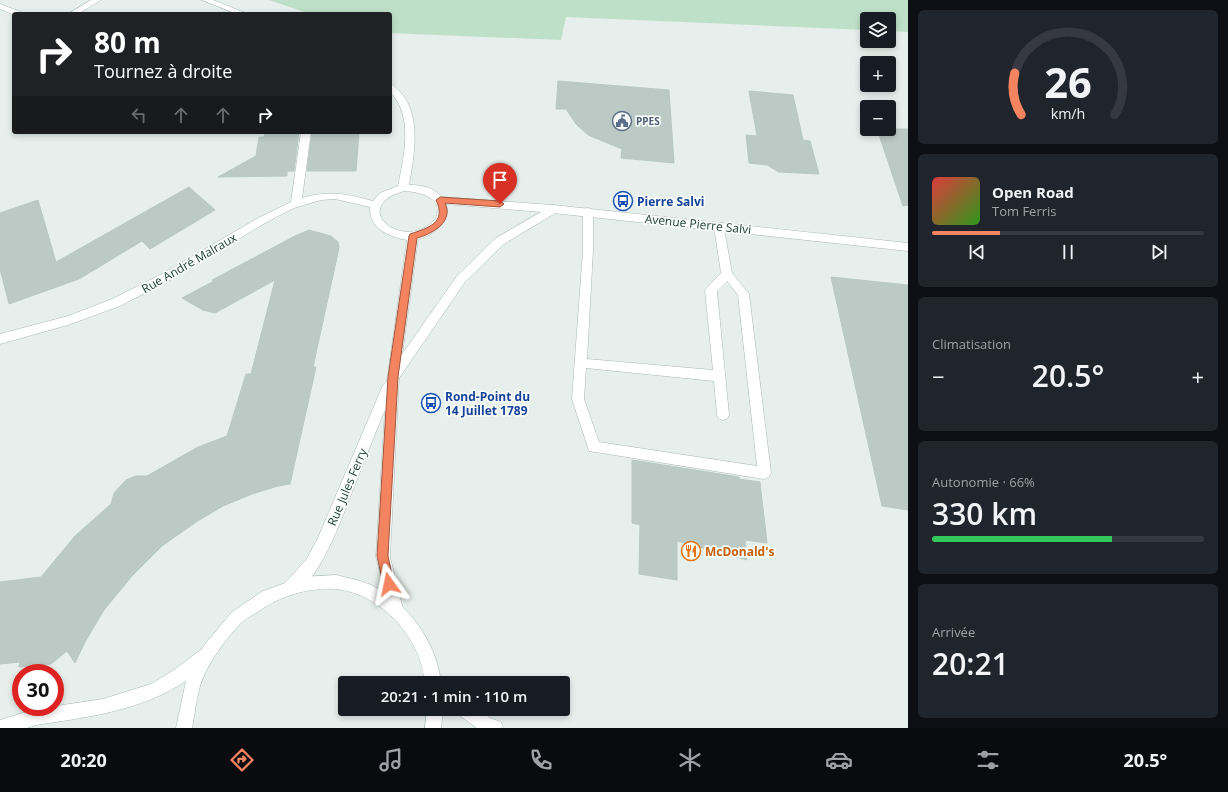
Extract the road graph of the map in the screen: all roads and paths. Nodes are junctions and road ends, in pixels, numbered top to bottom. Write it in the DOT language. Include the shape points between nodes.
graph roads {
  1 [pos="97,0"];
  2 [pos="206,0"];
  3 [pos="0,6"];
  4 [pos="14,12"];
  5 [pos="76,12"];
  6 [pos="239,12"];
  7 [pos="392,89"];
  8 [pos="306,134"];
  9 [pos="403,188"];
  10 [pos="440,200"];
  11 [pos="296,204"];
  12 [pos="376,205"];
  13 [pos="553,208"];
  14 [pos="588,212"];
  15 [pos="719,226"];
  16 [pos="413,236"];
  17 [pos="908,247"];
  18 [pos="727,274"];
  19 [pos="0,339"];
  20 [pos="582,363"];
  21 [pos="719,376"];
  22 [pos="393,377"];
  23 [pos="723,415"];
  24 [pos="289,588"];
  25 [pos="396,608"];
  26 [pos="208,653"];
  27 [pos="428,660"];
  28 [pos="432,676"];
  29 [pos="438,676"];
  30 [pos="434,716"];
  31 [pos="475,716"];
  32 [pos="0,728"];
  33 [pos="184,728"];
  34 [pos="432,728"];
  35 [pos="494,728"];
  1 -- 5 [label="street"];
  2 -- 6 [label="street"];
  3 -- 4 [label="street"];
  7 -- 9 [label="street" via="402,100 409,126 409,149"];
  8 -- 11 [label="street"];
  9 -- 10 [label="street" via="425,190"];
  9 -- 12 [label="street" via="387,194"];
  10 -- 13 [label="street, Avenue Pierre Salvi"];
  10 -- 16 [label="street" via="443,215 440,222 433,229"];
  11 -- 12 [label="street, Rue André Malraux" via="335,196"];
  11 -- 19 [label="street, Rue André Malraux" via="276,212 131,296 94,311"];
  12 -- 16 [label="street" via="376,221 382,228 401,236"];
  13 -- 14 [label="street, Avenue Pierre Salvi"];
  13 -- 22 [label="street" via="500,241 461,279"];
  14 -- 15 [label="street, Avenue Pierre Salvi"];
  14 -- 20 [label="street"];
  15 -- 17 [label="street, Avenue Pierre Salvi"];
  15 -- 18 [label="street"];
  16 -- 22 [label="street, Rue Jules Ferry"];
  18 -- 20 [label="street" via="743,294 764,472 594,447 578,399"];
  18 -- 21 [label="street" via="711,290"];
  20 -- 21 [label="street"];
  21 -- 23 [label="street"];
  22 -- 24 [label="street, Rue Jules Ferry" via="315,561"];
  22 -- 25 [label="street, Rue Jules Ferry" via="383,556"];
  24 -- 25 [label="street" via="302,584 336,582 368,591"];
  24 -- 26 [label="street" via="268,596 237,617"];
  25 -- 27 [label="street" via="418,636"];
  26 -- 32 [label="street" via="180,676 154,691 104,707 36,717"];
  26 -- 33 [label="street" via="193,684"];
  27 -- 28 [label="street"];
  27 -- 29 [label="street"];
  30 -- 34 [label="street"];
  31 -- 35 [label="street"];
}
